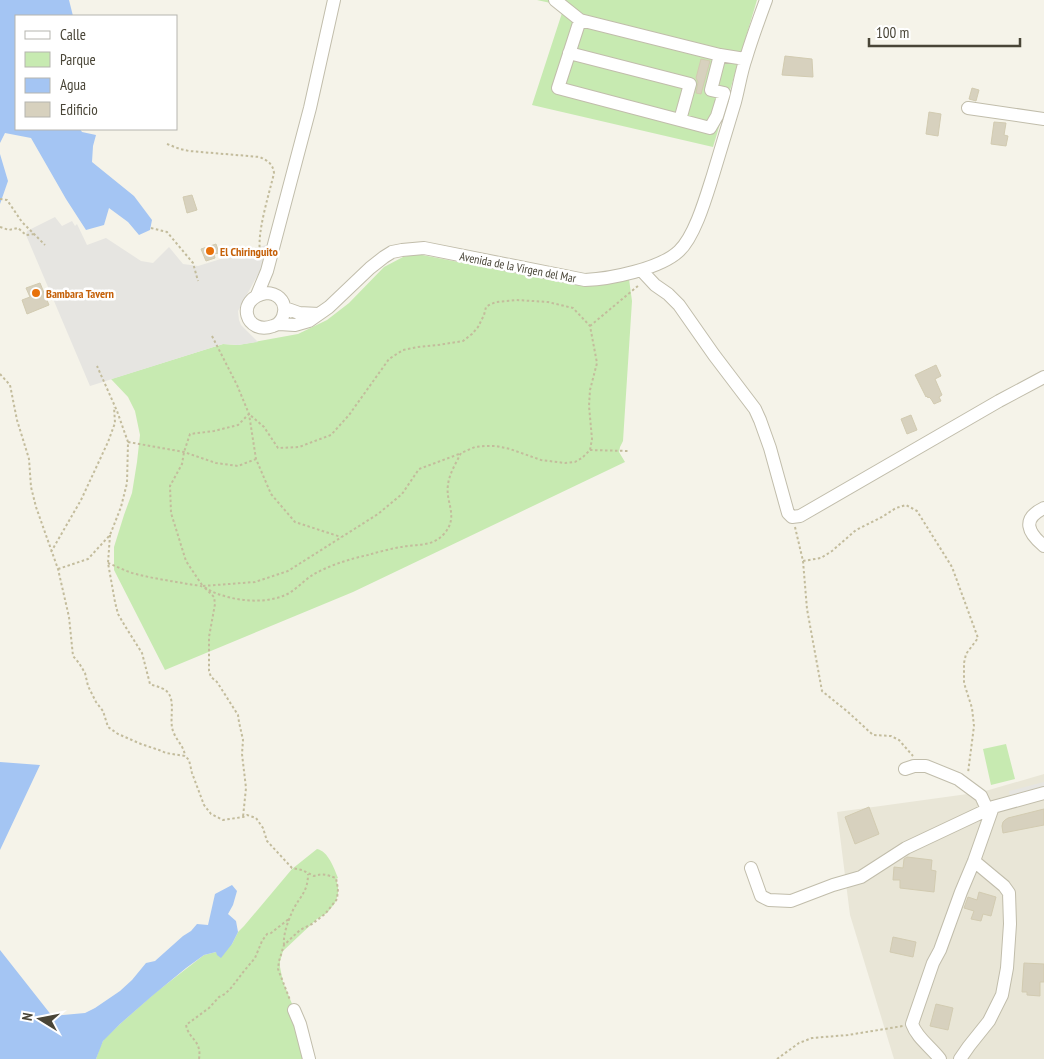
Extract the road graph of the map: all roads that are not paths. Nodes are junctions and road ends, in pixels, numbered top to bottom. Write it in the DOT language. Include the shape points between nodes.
graph roads {
  1 [pos="334,0"];
  2 [pos="555,0"];
  3 [pos="766,0"];
  4 [pos="580,20"];
  5 [pos="569,54"];
  6 [pos="720,55"];
  7 [pos="746,59"];
  8 [pos="968,108"];
  9 [pos="1044,119"];
  10 [pos="680,120"];
  11 [pos="264,265"];
  12 [pos="641,270"];
  13 [pos="257,295"];
  14 [pos="278,296"];
  15 [pos="285,308"];
  16 [pos="319,314"];
  17 [pos="279,324"];
  18 [pos="1044,377"];
  19 [pos="1044,508"];
  20 [pos="1044,546"];
  21 [pos="905,769"];
  22 [pos="1044,793"];
  23 [pos="990,808"];
  24 [pos="974,862"];
  25 [pos="751,868"];
  26 [pos="294,1010"];
  27 [pos="309,1059"];
  28 [pos="940,1059"];
  29 [pos="960,1059"];
  1 -- 11 [label="street" via="310,108"];
  2 -- 4 [label="street"];
  3 -- 7 [label="street, Avenida de la Virgen del Mar"];
  4 -- 5 [label="street"];
  4 -- 6 [label="street"];
  5 -- 10 [label="street" via="558,88"];
  5 -- 10 [label="street" via="690,84"];
  6 -- 7 [label="street"];
  6 -- 10 [label="street" via="711,90 724,93 710,128"];
  7 -- 12 [label="street, Avenida de la Virgen del Mar" via="696,222 678,252"];
  8 -- 9 [label="street"];
  11 -- 13 [label="street"];
  11 -- 14 [label="street" via="270,285"];
  12 -- 16 [label="street, Avenida de la Virgen del Mar" via="585,280 424,248 402,250 392,252 370,268"];
  12 -- 18 [label="street" via="679,305 755,409 792,517 800,516"];
  13 -- 14 [label="street" via="273,293"];
  13 -- 17 [label="street" via="247,308 251,322 260,328"];
  14 -- 15 [label="street"];
  15 -- 16 [label="street"];
  15 -- 17 [label="street"];
  16 -- 17 [label="street, Avenida de la Virgen del Mar" via="295,325"];
  19 -- 20 [label="street" via="1029,524 1030,532"];
  21 -- 23 [label="street" via="926,766 958,779 981,796"];
  22 -- 23 [label="street"];
  23 -- 24 [label="street"];
  23 -- 25 [label="street" via="906,848 860,877 791,901 769,900 761,896"];
  24 -- 28 [label="street" via="912,1024"];
  24 -- 29 [label="street" via="1009,893 1007,968 1002,995 989,1021"];
  26 -- 27 [label="street"];
}
